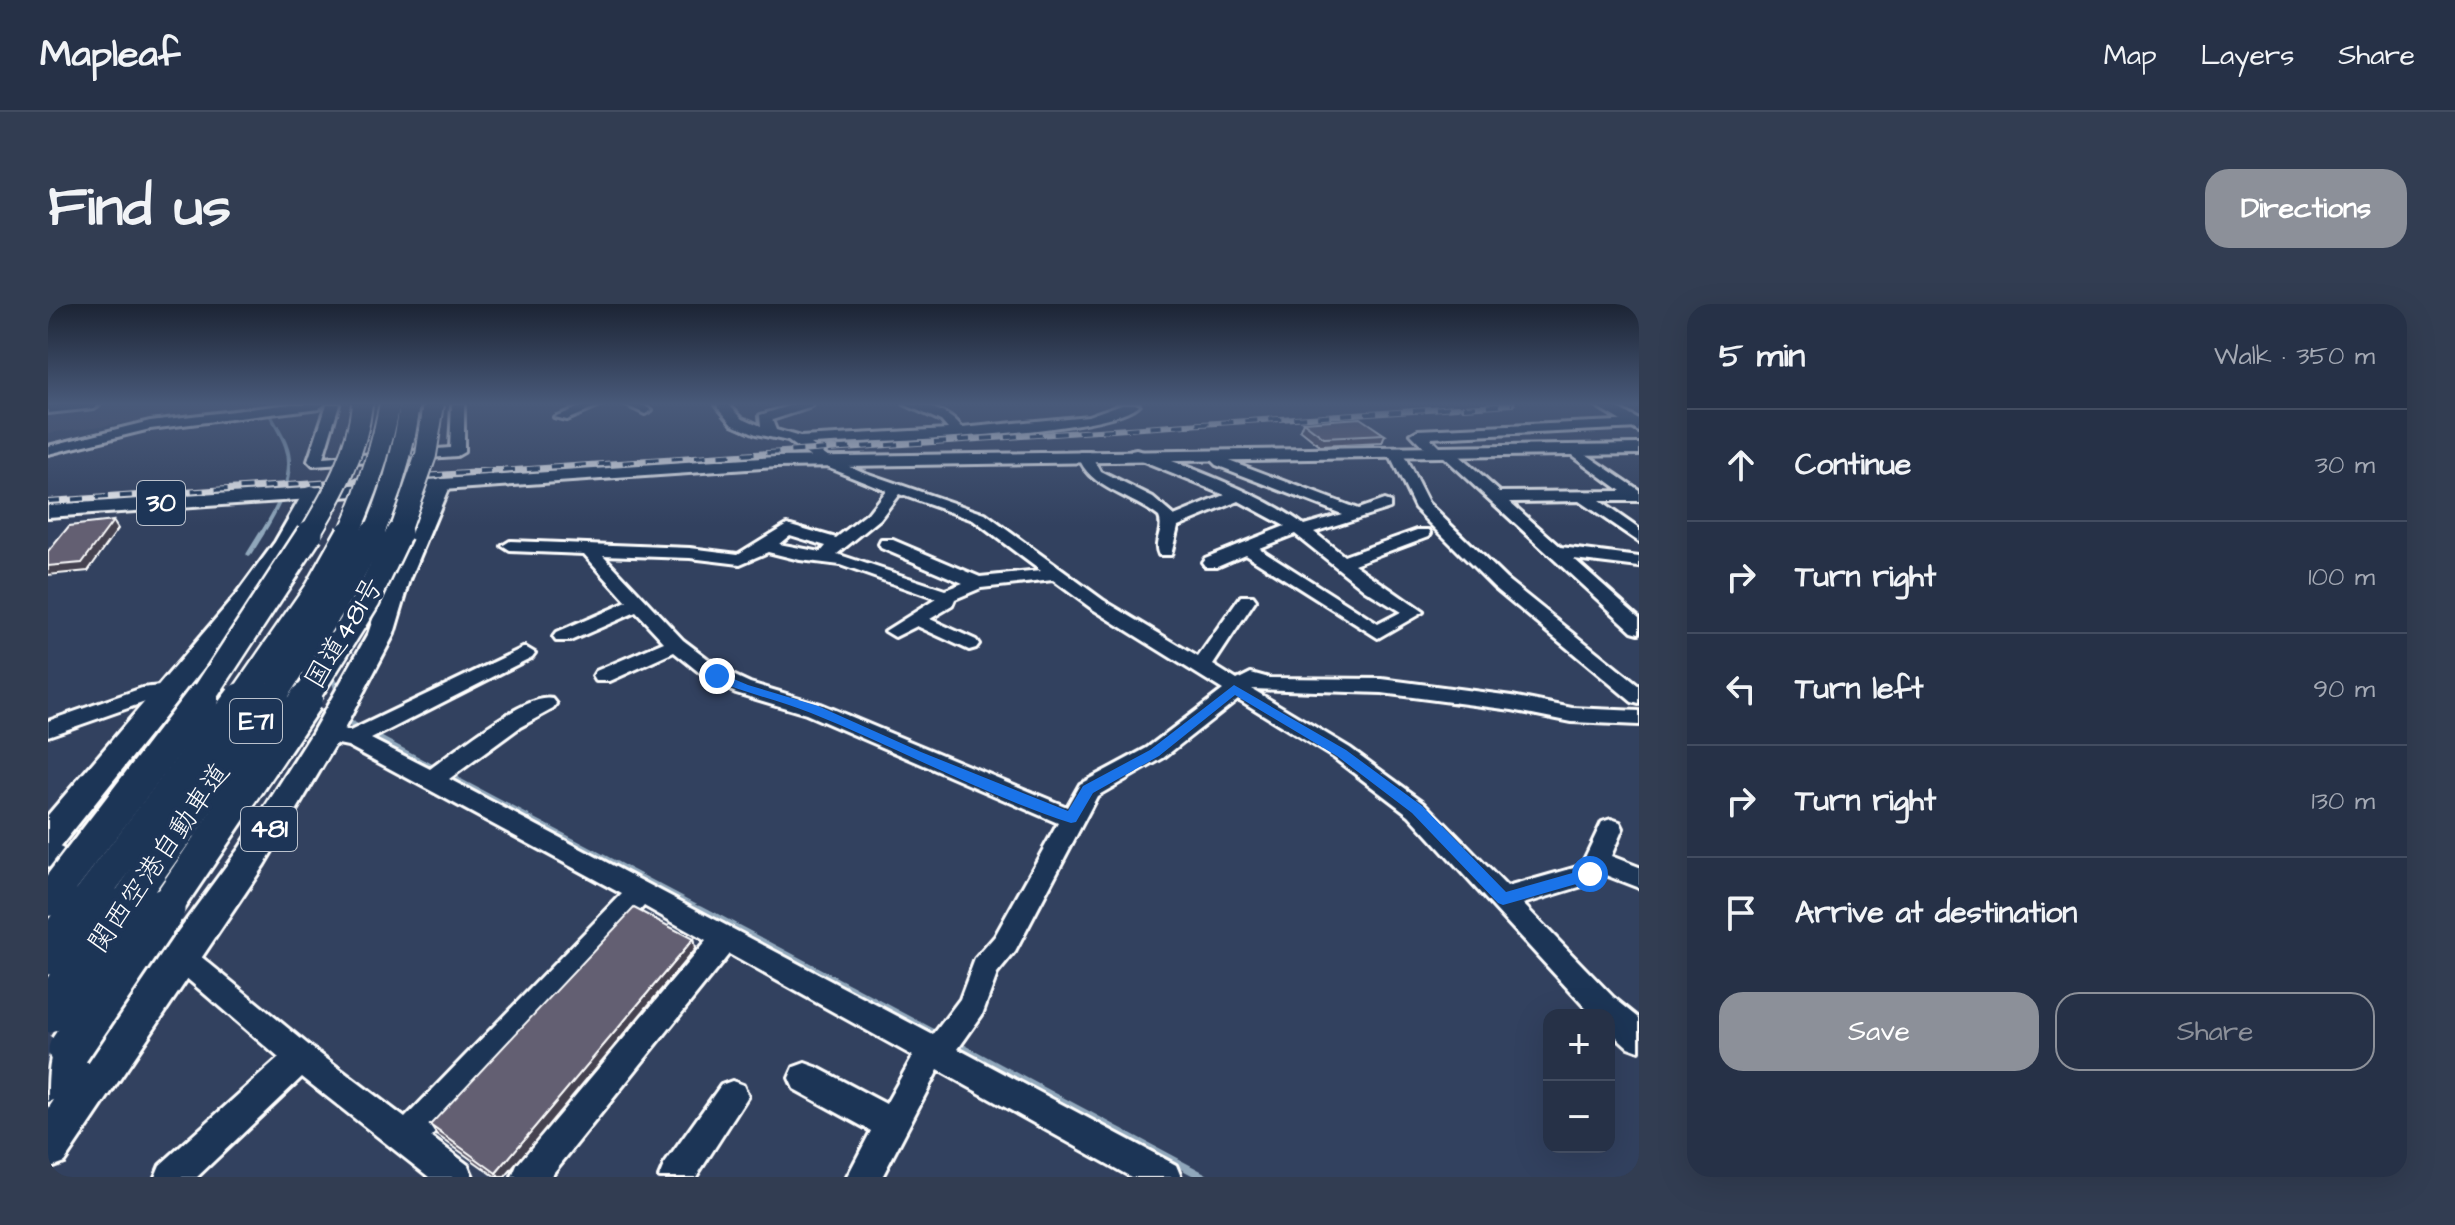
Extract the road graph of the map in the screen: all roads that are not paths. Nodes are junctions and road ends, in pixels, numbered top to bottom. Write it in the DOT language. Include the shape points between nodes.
graph roads {
  1 [pos="69,445"];
  2 [pos="320,445"];
  3 [pos="353,445"];
  4 [pos="382,445"];
  5 [pos="403,445"];
  6 [pos="429,445"];
  7 [pos="457,445"];
  8 [pos="802,445"];
  9 [pos="1399,445"];
  10 [pos="1432,445"];
  11 [pos="1639,449"];
  12 [pos="48,450"];
  13 [pos="1574,450"];
  14 [pos="1386,452"];
  15 [pos="1441,452"];
  16 [pos="1136,454"];
  17 [pos="1212,454"];
  18 [pos="1085,455"];
  19 [pos="824,460"];
  20 [pos="1269,480"];
  21 [pos="440,484"];
  22 [pos="896,488"];
  23 [pos="291,494"];
  24 [pos="1241,496"];
  25 [pos="1582,496"];
  26 [pos="1496,497"];
  27 [pos="1638,497"];
  28 [pos="1384,505"];
  29 [pos="48,511"];
  30 [pos="1357,514"];
  31 [pos="1170,523"];
  32 [pos="1299,528"];
  33 [pos="1423,533"];
  34 [pos="1639,537"];
  35 [pos="838,544"];
  36 [pos="887,544"];
  37 [pos="510,546"];
  38 [pos="766,546"];
  39 [pos="1245,547"];
  40 [pos="590,551"];
  41 [pos="1165,551"];
  42 [pos="1557,552"];
  43 [pos="822,558"];
  44 [pos="1211,562"];
  45 [pos="1343,562"];
  46 [pos="1639,562"];
  47 [pos="1058,574"];
  48 [pos="978,583"];
  49 [pos="945,596"];
  50 [pos="1247,600"];
  51 [pos="638,604"];
  52 [pos="916,619"];
  53 [pos="1639,627"];
  54 [pos="895,631"];
  55 [pos="563,637"];
  56 [pos="676,644"];
  57 [pos="969,644"];
  58 [pos="525,653"];
  59 [pos="1201,668"];
  60 [pos="603,676"];
  61 [pos="1234,689"];
  62 [pos="169,692"];
  63 [pos="1639,697"];
  64 [pos="546,704"];
  65 [pos="1639,718"];
  66 [pos="48,729"];
  67 [pos="340,737"];
  68 [pos="431,780"];
  69 [pos="1071,818"];
  70 [pos="1611,828"];
  71 [pos="48,838"];
  72 [pos="48,852"];
  73 [pos="1596,861"];
  74 [pos="1639,878"];
  75 [pos="639,894"];
  76 [pos="1503,899"];
  77 [pos="48,900"];
  78 [pos="724,940"];
  79 [pos="48,954"];
  80 [pos="182,957"];
  81 [pos="48,1012"];
  82 [pos="1639,1037"];
  83 [pos="934,1053"];
  84 [pos="301,1058"];
  85 [pos="58,1066"];
  86 [pos="805,1078"];
  87 [pos="732,1096"];
  88 [pos="892,1125"];
  89 [pos="407,1139"];
  90 [pos="48,1146"];
  91 [pos="172,1177"];
  92 [pos="456,1177"];
  93 [pos="529,1177"];
  94 [pos="676,1177"];
  95 [pos="864,1177"];
  96 [pos="1164,1177"];
  1 -- 12 [label="street"];
  2 -- 7 [label="street" via="318,463 457,452"];
  3 -- 77 [label="highway, bridge" via="347,470 255,626"];
  4 -- 79 [label="highway, 関西空港自動車道 / E71, bridge" via="365,496 310,601"];
  5 -- 81 [label="highway, 関西空港自動車道 / E71, bridge" via="384,507 354,571 297,662"];
  6 -- 85 [label="highway, 国道481号 / 481, bridge" via="382,570 316,683"];
  8 -- 19 [label="street"];
  9 -- 14 [label="street"];
  10 -- 15 [label="street"];
  11 -- 13 [label="main road, 30"];
  13 -- 15 [label="main road, 30"];
  13 -- 27 [label="street"];
  14 -- 15 [label="main road, 30"];
  14 -- 17 [label="main road, 30"];
  14 -- 63 [label="street" via="1421,505 1522,603"];
  15 -- 26 [label="street"];
  16 -- 17 [label="main road, 30"];
  16 -- 18 [label="main road, 30"];
  16 -- 24 [label="street"];
  17 -- 20 [label="street"];
  18 -- 19 [label="main road, 30"];
  18 -- 31 [label="street" via="1096,475 1159,509"];
  19 -- 21 [label="main road, 30"];
  19 -- 22 [label="street"];
  20 -- 24 [label="street"];
  20 -- 30 [label="street"];
  21 -- 23 [label="main road, 30"];
  21 -- 67 [label="highway, 481"];
  22 -- 35 [label="street" via="874,516"];
  22 -- 47 [label="street" via="979,517"];
  23 -- 29 [label="main road, 30"];
  23 -- 62 [label="highway" via="286,543"];
  24 -- 31 [label="street"];
  24 -- 32 [label="street"];
  25 -- 26 [label="street"];
  25 -- 27 [label="street"];
  25 -- 34 [label="street"];
  26 -- 42 [label="street"];
  28 -- 30 [label="street"];
  30 -- 32 [label="street"];
  31 -- 41 [label="street"];
  32 -- 39 [label="street"];
  32 -- 45 [label="street"];
  33 -- 45 [label="street"];
  35 -- 38 [label="street" via="787,529"];
  35 -- 43 [label="street"];
  36 -- 48 [label="street"];
  37 -- 40 [label="street"];
  38 -- 40 [label="street" via="740,559"];
  38 -- 43 [label="street"];
  39 -- 44 [label="street"];
  39 -- 45 [label="street" via="1378,632 1414,612"];
  40 -- 51 [label="street"];
  42 -- 46 [label="street"];
  42 -- 53 [label="street"];
  43 -- 49 [label="street" via="843,560"];
  47 -- 48 [label="street"];
  47 -- 59 [label="street"];
  48 -- 49 [label="street"];
  49 -- 52 [label="street" via="946,602"];
  50 -- 59 [label="street"];
  51 -- 55 [label="street"];
  51 -- 56 [label="street"];
  52 -- 54 [label="street"];
  52 -- 57 [label="street"];
  56 -- 60 [label="street"];
  56 -- 69 [label="street" via="730,682 813,709"];
  58 -- 67 [label="street"];
  59 -- 61 [label="street"];
  61 -- 65 [label="street" via="1251,679 1268,684 1382,686 1572,715"];
  61 -- 69 [label="street" via="1155,753 1088,790"];
  61 -- 76 [label="street" via="1342,753 1417,809"];
  62 -- 66 [label="street" via="149,693"];
  62 -- 71 [label="highway"];
  64 -- 68 [label="street"];
  67 -- 68 [label="street"];
  67 -- 80 [label="highway, 481"];
  68 -- 75 [label="street"];
  69 -- 83 [label="street" via="1005,944 985,968 972,1006"];
  70 -- 73 [label="street"];
  72 -- 80 [label="street"];
  73 -- 74 [label="street"];
  73 -- 76 [label="street" via="1590,874"];
  75 -- 78 [label="street"];
  75 -- 89 [label="street"];
  76 -- 82 [label="street"];
  78 -- 83 [label="street"];
  78 -- 93 [label="street"];
  80 -- 84 [label="street"];
  80 -- 90 [label="highway, 481"];
  83 -- 88 [label="street"];
  83 -- 96 [label="street"];
  84 -- 89 [label="street"];
  84 -- 91 [label="street"];
  86 -- 88 [label="street"];
  87 -- 94 [label="street"];
  88 -- 95 [label="street"];
  89 -- 92 [label="street"];
}
